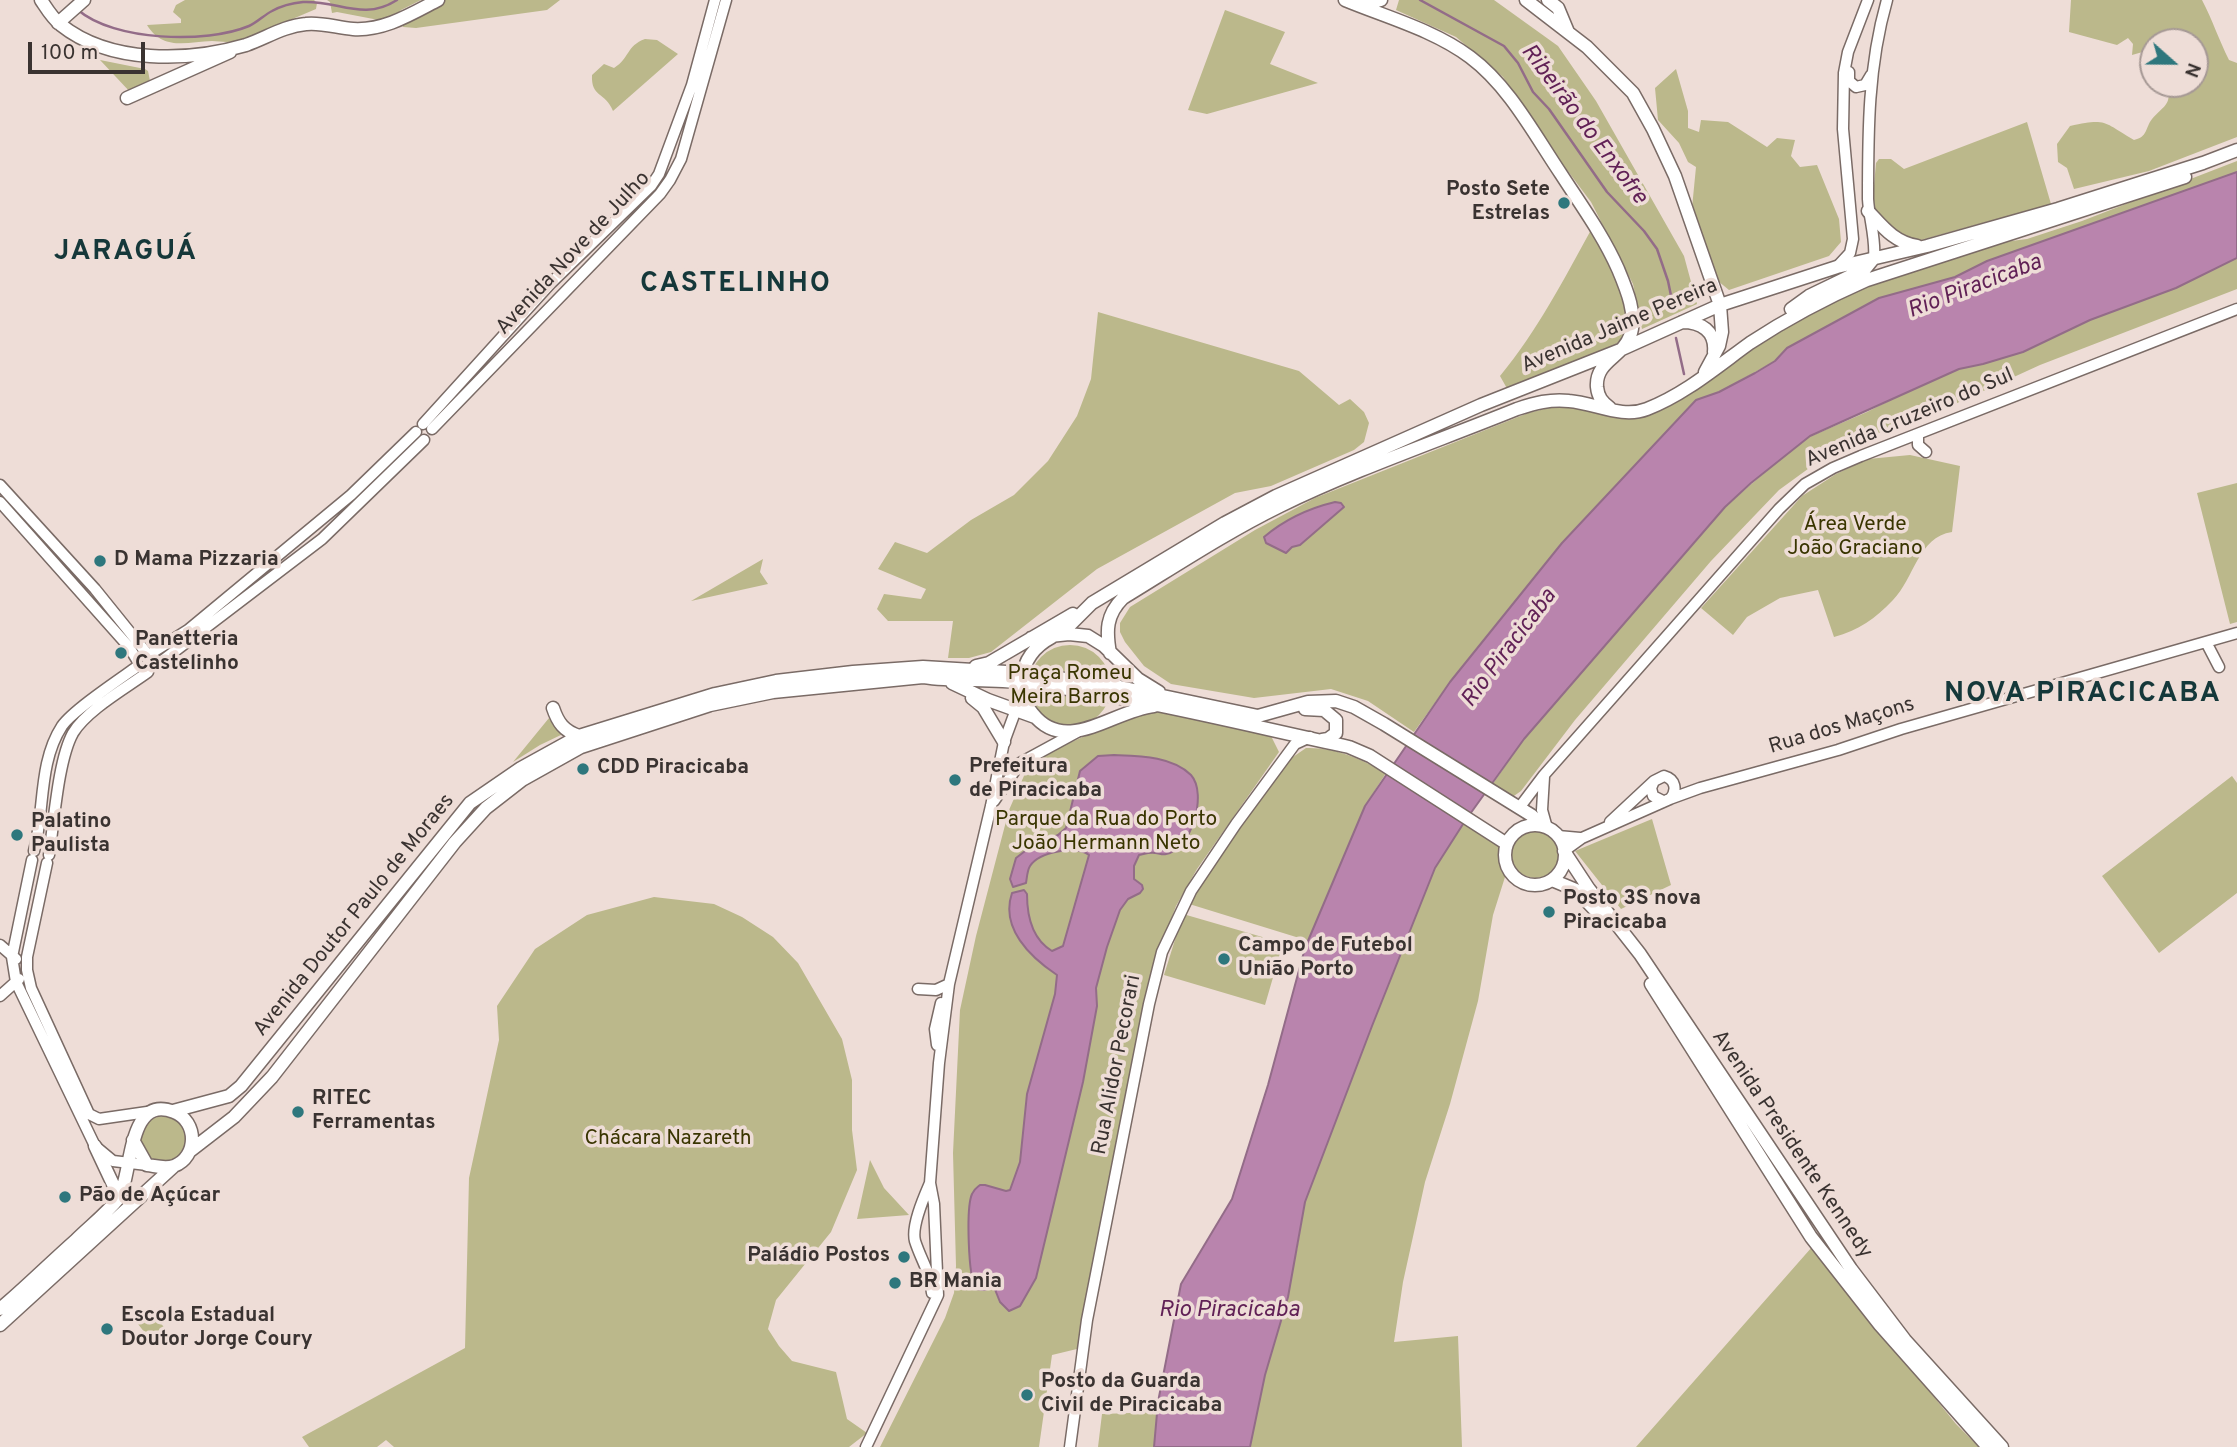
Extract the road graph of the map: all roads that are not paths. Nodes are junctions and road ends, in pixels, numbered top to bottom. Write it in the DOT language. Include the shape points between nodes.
graph roads {
  1 [pos="41,0"];
  2 [pos="438,0"];
  3 [pos="715,0"];
  4 [pos="726,0"];
  5 [pos="1345,0"];
  6 [pos="1359,0"];
  7 [pos="1381,0"];
  8 [pos="1390,0"];
  9 [pos="1526,0"];
  10 [pos="1548,0"];
  11 [pos="1868,0"];
  12 [pos="1886,0"];
  13 [pos="78,6"];
  14 [pos="1393,19"];
  15 [pos="58,23"];
  16 [pos="1855,31"];
  17 [pos="72,33"];
  18 [pos="1568,33"];
  19 [pos="246,45"];
  20 [pos="1848,52"];
  21 [pos="1874,52"];
  22 [pos="148,56"];
  23 [pos="1871,75"];
  24 [pos="168,80"];
  25 [pos="127,98"];
  26 [pos="2237,150"];
  27 [pos="2237,158"];
  28 [pos="1868,211"];
  29 [pos="1927,246"];
  30 [pos="1874,258"];
  31 [pos="1837,267"];
  32 [pos="1720,305"];
  33 [pos="2237,309"];
  34 [pos="1682,322"];
  35 [pos="1760,337"];
  36 [pos="1620,351"];
  37 [pos="1713,358"];
  38 [pos="1703,376"];
  39 [pos="1614,411"];
  40 [pos="424,431"];
  41 [pos="1919,434"];
  42 [pos="1926,452"];
  43 [pos="0,485"];
  44 [pos="0,502"];
  45 [pos="1092,603"];
  46 [pos="2237,633"];
  47 [pos="1056,636"];
  48 [pos="1031,638"];
  49 [pos="2206,642"];
  50 [pos="1111,655"];
  51 [pos="144,660"];
  52 [pos="2219,667"];
  53 [pos="961,668"];
  54 [pos="946,680"];
  55 [pos="1022,683"];
  56 [pos="1119,692"];
  57 [pos="1166,701"];
  58 [pos="553,708"];
  59 [pos="1283,710"];
  60 [pos="1015,711"];
  61 [pos="1035,717"];
  62 [pos="1097,725"];
  63 [pos="1077,732"];
  64 [pos="579,736"];
  65 [pos="1316,738"];
  66 [pos="1004,741"];
  67 [pos="1544,775"];
  68 [pos="1654,781"];
  69 [pos="1673,782"];
  70 [pos="1700,788"];
  71 [pos="1665,801"];
  72 [pos="991,806"];
  73 [pos="1520,808"];
  74 [pos="1604,828"];
  75 [pos="1549,830"];
  76 [pos="1582,838"];
  77 [pos="1509,841"];
  78 [pos="1564,851"];
  79 [pos="33,855"];
  80 [pos="48,859"];
  81 [pos="1552,880"];
  82 [pos="0,945"];
  83 [pos="12,957"];
  84 [pos="27,967"];
  85 [pos="16,982"];
  86 [pos="949,984"];
  87 [pos="918,989"];
  88 [pos="0,996"];
  89 [pos="935,1029"];
  90 [pos="942,1044"];
  91 [pos="939,1063"];
  92 [pos="157,1110"];
  93 [pos="173,1111"];
  94 [pos="133,1140"];
  95 [pos="95,1146"];
  96 [pos="190,1152"];
  97 [pos="128,1164"];
  98 [pos="147,1164"];
  99 [pos="174,1166"];
  100 [pos="930,1183"];
  101 [pos="119,1197"];
  102 [pos="921,1207"];
  103 [pos="935,1223"];
  104 [pos="935,1236"];
  105 [pos="914,1238"];
  106 [pos="933,1304"];
  107 [pos="0,1309"];
  108 [pos="0,1325"];
  109 [pos="866,1447"];
  110 [pos="1070,1447"];
  111 [pos="1988,1447"];
  112 [pos="2002,1447"];
  1 -- 15 [label="main road"];
  2 -- 19 [label="main road" via="375,29 309,23"];
  3 -- 40 [label="street, Avenida Nove de Julho" via="692,85 651,186 551,283"];
  4 -- 40 [label="street, Avenida Nove de Julho" via="681,159 670,180 569,289"];
  5 -- 14 [label="main road"];
  6 -- 7 [label="main road"];
  8 -- 14 [label="main road"];
  9 -- 18 [label="main road"];
  10 -- 18 [label="main road" via="1558,8"];
  11 -- 16 [label="street"];
  12 -- 21 [label="street"];
  13 -- 15 [label="main road"];
  13 -- 17 [label="main road"];
  14 -- 36 [label="main road" via="1446,41 1471,58 1529,123 1618,269 1633,322"];
  15 -- 17 [label="main road"];
  16 -- 20 [label="street"];
  16 -- 21 [label="street" via="1871,33"];
  17 -- 22 [label="main road" via="106,47"];
  18 -- 32 [label="main road" via="1633,93 1675,176"];
  19 -- 22 [label="main road"];
  19 -- 24 [label="main road"];
  20 -- 23 [label="street" via="1853,86 1864,85"];
  20 -- 31 [label="street" via="1843,129 1853,239 1850,253"];
  21 -- 23 [label="street"];
  22 -- 24 [label="main road" via="161,65"];
  23 -- 28 [label="street"];
  24 -- 25 [label="main road"];
  26 -- 29 [label="main road, Avenida Jaime Pereira"];
  27 -- 35 [label="main road, Avenida Jaime Pereira" via="1867,280 1817,302"];
  28 -- 29 [label="main road" via="1900,242"];
  28 -- 30 [label="street"];
  29 -- 30 [label="main road, Avenida Jaime Pereira"];
  30 -- 31 [label="main road, Avenida Jaime Pereira"];
  30 -- 35 [label="main road" via="1865,269 1809,296"];
  31 -- 32 [label="main road, Avenida Jaime Pereira"];
  32 -- 34 [label="main road, Avenida Jaime Pereira"];
  32 -- 37 [label="main road" via="1722,332"];
  33 -- 41 [label="street, Avenida Cruzeiro do Sul"];
  34 -- 36 [label="main road, Avenida Jaime Pereira"];
  34 -- 37 [label="main road" via="1705,327 1715,347"];
  35 -- 38 [label="main road, Avenida Jaime Pereira"];
  36 -- 39 [label="main road" via="1607,360 1597,382 1602,402"];
  36 -- 45 [label="main road, Avenida Jaime Pereira" via="1502,396 1276,496"];
  37 -- 38 [label="main road"];
  38 -- 39 [label="main road, Avenida Jaime Pereira" via="1644,411"];
  39 -- 50 [label="main road, Avenida Jaime Pereira" via="1545,400 1279,507 1123,598 1108,622"];
  40 -- 51 [label="street, Avenida Nove de Julho" via="188,630"];
  40 -- 51 [label="street, Avenida Nove de Julho" via="322,539 154,670"];
  41 -- 42 [label="street" via="1918,445"];
  41 -- 67 [label="street, Avenida Cruzeiro do Sul" via="1805,484"];
  43 -- 51 [label="street" via="95,589"];
  44 -- 51 [label="street"];
  45 -- 47 [label="main road, Avenida Jaime Pereira"];
  45 -- 48 [label="main road"];
  46 -- 49 [label="street, Rua dos Maçons"];
  47 -- 48 [label="main road"];
  47 -- 50 [label="main road" via="1088,636"];
  47 -- 55 [label="main road, Avenida Jaime Pereira" via="1030,655"];
  48 -- 53 [label="main road" via="989,663"];
  49 -- 52 [label="street"];
  49 -- 70 [label="street, Rua dos Maçons"];
  50 -- 56 [label="main road, Avenida Jaime Pereira" via="1119,671"];
  50 -- 57 [label="main road"];
  51 -- 79 [label="street, Avenida Nove de Julho" via="64,723 46,769"];
  51 -- 80 [label="street, Avenida Nove de Julho" via="74,732 62,768"];
  53 -- 55 [label="main road, Avenida Doutor Paulo de Moraes"];
  53 -- 64 [label="main road, Avenida Doutor Paulo de Moraes" via="900,668 776,681 715,694"];
  54 -- 55 [label="main road, Avenida Doutor Paulo de Moraes"];
  54 -- 60 [label="main road"];
  54 -- 66 [label="main road" via="983,707"];
  54 -- 96 [label="main road, Avenida Doutor Paulo de Moraes" via="923,677 855,682 710,705 581,747 522,780 486,808 455,842 272,1077 234,1117"];
  55 -- 56 [label="main road, Avenida Doutor Paulo de Moraes"];
  55 -- 60 [label="street"];
  55 -- 61 [label="main road"];
  56 -- 57 [label="main road, Avenida Doutor Paulo de Moraes"];
  56 -- 62 [label="main road" via="1110,713"];
  57 -- 59 [label="main road, Avenida Doutor Paulo de Moraes" via="1258,716"];
  57 -- 62 [label="main road"];
  57 -- 65 [label="main road, Avenida Doutor Paulo de Moraes"];
  58 -- 64 [label="main road" via="563,728"];
  59 -- 65 [label="main road" via="1330,713 1338,729 1332,737"];
  59 -- 73 [label="main road, Avenida Doutor Paulo de Moraes" via="1308,702 1336,701 1354,707"];
  60 -- 61 [label="main road"];
  60 -- 66 [label="street"];
  61 -- 63 [label="main road" via="1054,730"];
  62 -- 63 [label="main road"];
  63 -- 72 [label="street" via="1020,763"];
  64 -- 93 [label="main road, Avenida Doutor Paulo de Moraes" via="470,803 241,1086 229,1096"];
  65 -- 77 [label="main road, Avenida Doutor Paulo de Moraes" via="1370,756"];
  65 -- 110 [label="street, Rua Alidor Pecorari" via="1295,744 1225,840 1191,891 1162,951 1087,1320"];
  66 -- 72 [label="street"];
  67 -- 73 [label="street, Avenida Cruzeiro do Sul"];
  67 -- 75 [label="street" via="1542,810"];
  68 -- 69 [label="street" via="1664,776"];
  68 -- 71 [label="street" via="1651,792"];
  68 -- 74 [label="street, Rua dos Maçons"];
  69 -- 70 [label="street, Rua dos Maçons"];
  69 -- 71 [label="street" via="1675,793"];
  70 -- 71 [label="street, Rua dos Maçons"];
  71 -- 74 [label="street, Rua dos Maçons"];
  72 -- 86 [label="street"];
  73 -- 75 [label="main road, Avenida Doutor Paulo de Moraes"];
  73 -- 77 [label="main road"];
  74 -- 76 [label="street, Rua dos Maçons"];
  75 -- 76 [label="street, Rua dos Maçons"];
  75 -- 77 [label="main road" via="1525,827"];
  75 -- 78 [label="main road"];
  76 -- 78 [label="street, Rua dos Maçons"];
  77 -- 81 [label="main road" via="1505,858 1513,876 1535,885"];
  78 -- 81 [label="main road" via="1562,867"];
  78 -- 112 [label="main road, Avenida Presidente Kennedy" via="1640,954 1851,1269 1905,1340"];
  79 -- 80 [label="street" via="39,866"];
  79 -- 83 [label="street, Avenida Nove de Julho"];
  80 -- 84 [label="street, Avenida Nove de Julho"];
  81 -- 111 [label="main road, Avenida Presidente Kennedy" via="1576,890 1627,948 1811,1237 1880,1325"];
  82 -- 83 [label="street"];
  83 -- 84 [label="street"];
  83 -- 85 [label="street, Avenida Nove de Julho"];
  84 -- 85 [label="street"];
  84 -- 92 [label="street, Avenida Nove de Julho" via="31,988 87,1112 99,1119"];
  85 -- 88 [label="street"];
  85 -- 95 [label="street, Avenida Nove de Julho"];
  86 -- 87 [label="street" via="930,991"];
  86 -- 89 [label="street"];
  86 -- 90 [label="street"];
  89 -- 90 [label="street"];
  89 -- 91 [label="street"];
  90 -- 91 [label="street"];
  91 -- 100 [label="street"];
  92 -- 93 [label="main road"];
  92 -- 94 [label="main road" via="141,1121"];
  93 -- 96 [label="main road" via="190,1127"];
  94 -- 97 [label="main road"];
  94 -- 98 [label="main road"];
  95 -- 97 [label="street" via="113,1161"];
  95 -- 101 [label="main road"];
  96 -- 99 [label="main road"];
  97 -- 98 [label="street"];
  97 -- 101 [label="main road"];
  98 -- 99 [label="main road"];
  99 -- 108 [label="main road"];
  100 -- 102 [label="street"];
  100 -- 103 [label="street"];
  101 -- 107 [label="main road"];
  102 -- 103 [label="street" via="931,1212"];
  102 -- 105 [label="street"];
  103 -- 104 [label="street"];
  104 -- 105 [label="street" via="925,1245"];
  104 -- 106 [label="street" via="938,1295"];
  105 -- 106 [label="street" via="930,1276"];
  106 -- 109 [label="street"];
}
